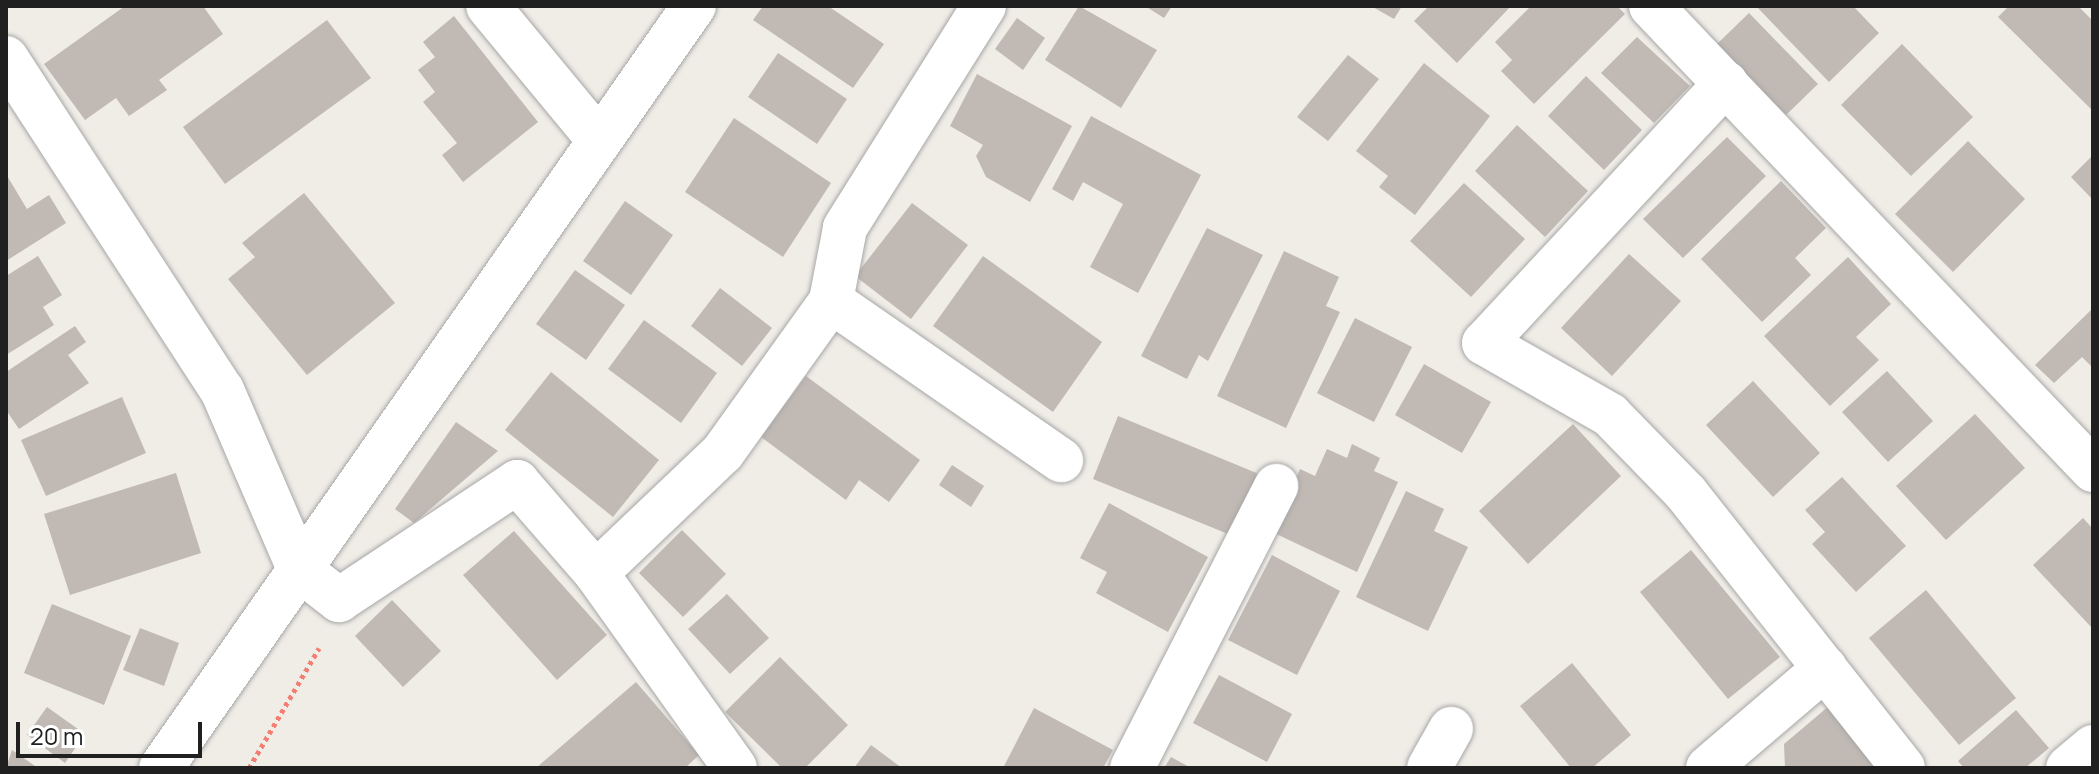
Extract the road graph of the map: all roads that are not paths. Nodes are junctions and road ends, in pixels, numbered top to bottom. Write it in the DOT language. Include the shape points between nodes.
graph roads {
  1 [pos="488,6"];
  2 [pos="694,6"];
  3 [pos="984,6"];
  4 [pos="1651,6"];
  5 [pos="6,58"];
  6 [pos="1726,83"];
  7 [pos="598,139"];
  8 [pos="831,301"];
  9 [pos="1061,460"];
  10 [pos="2093,470"];
  11 [pos="1276,486"];
  12 [pos="299,569"];
  13 [pos="596,573"];
  14 [pos="1825,668"];
  15 [pos="1451,729"];
  16 [pos="2093,747"];
  17 [pos="162,768"];
  18 [pos="735,768"];
  19 [pos="1132,768"];
  20 [pos="1429,768"];
  21 [pos="1708,768"];
  22 [pos="1903,768"];
  23 [pos="2068,768"];
  1 -- 7 [label="street"];
  2 -- 7 [label="street"];
  3 -- 8 [label="street" via="845,228"];
  4 -- 6 [label="street"];
  5 -- 12 [label="street" via="222,390"];
  6 -- 10 [label="street"];
  6 -- 14 [label="street" via="1484,343 1610,415 1686,493"];
  7 -- 12 [label="street"];
  8 -- 9 [label="street"];
  8 -- 13 [label="street" via="723,452"];
  11 -- 19 [label="street"];
  12 -- 13 [label="street" via="339,600 517,482"];
  12 -- 17 [label="street"];
  13 -- 18 [label="street"];
  14 -- 21 [label="street"];
  14 -- 22 [label="street"];
  15 -- 20 [label="street"];
  16 -- 23 [label="street"];
}
